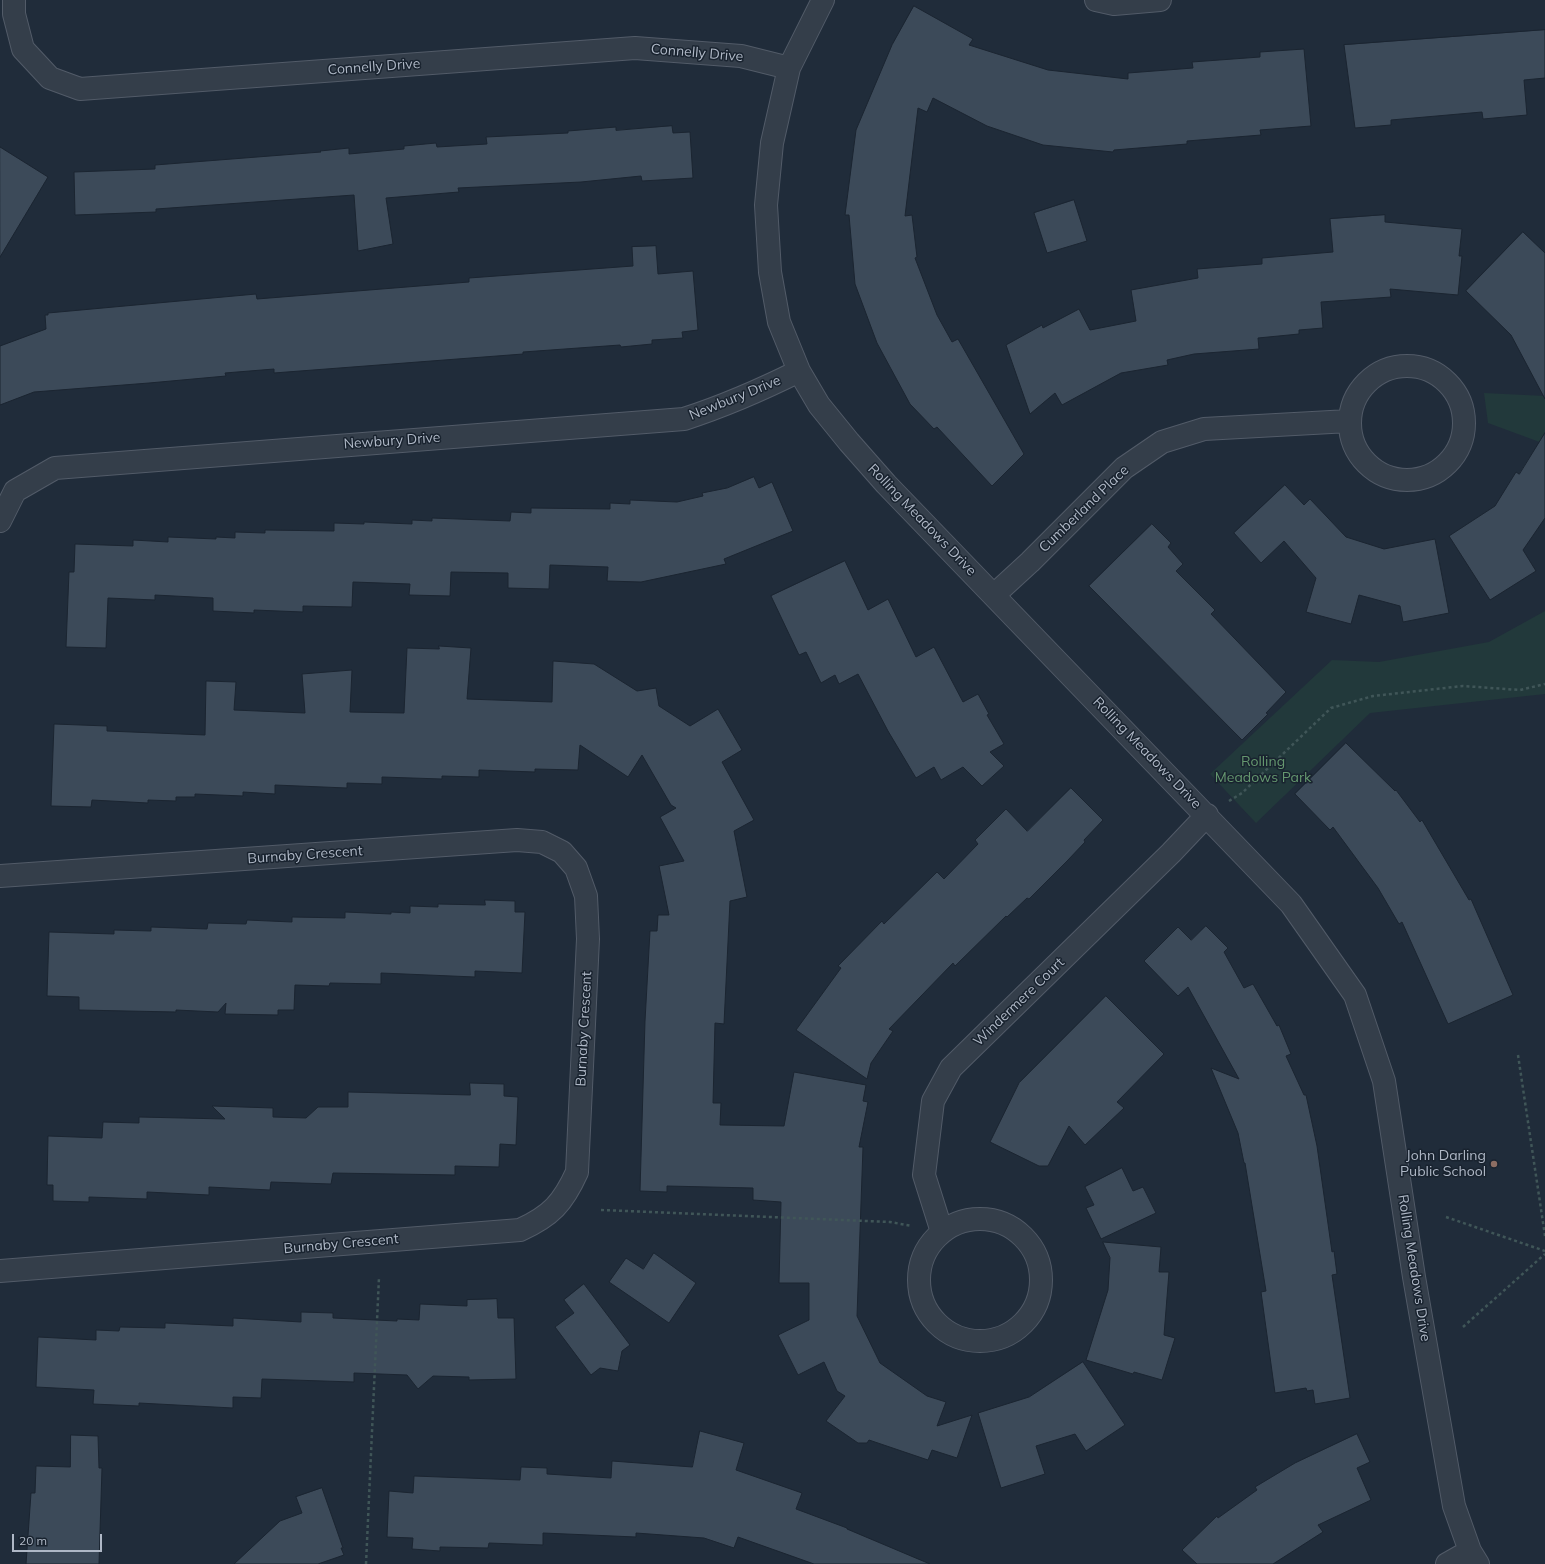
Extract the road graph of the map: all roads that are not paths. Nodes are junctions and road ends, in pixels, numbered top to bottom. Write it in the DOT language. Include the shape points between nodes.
graph roads {
  1 [pos="14,0"];
  2 [pos="823,0"];
  3 [pos="1096,0"];
  4 [pos="1160,0"];
  5 [pos="789,68"];
  6 [pos="799,371"];
  7 [pos="1349,421"];
  8 [pos="0,520"];
  9 [pos="994,595"];
  10 [pos="1207,815"];
  11 [pos="0,876"];
  12 [pos="942,1232"];
  13 [pos="0,1271"];
  14 [pos="1474,1557"];
  15 [pos="1447,1564"];
  1 -- 5 [label="street, Connelly Drive" via="14,14 22,49 50,78 80,89 635,48 741,56"];
  2 -- 5 [label="street, Rolling Meadows Drive"];
  3 -- 4 [label="street" via="1114,4"];
  5 -- 6 [label="street, Rolling Meadows Drive" via="772,143 766,205 770,272 779,322"];
  6 -- 8 [label="street, Newbury Drive" via="720,407 684,419 55,468 15,491"];
  6 -- 9 [label="street, Rolling Meadows Drive" via="819,405 849,442 886,484"];
  7 -- 7 [label="street" via="1352,441 1364,461 1379,474 1398,480 1417,480 1436,472 1448,463 1462,438 1464,417 1454,389 1437,374 1418,366 1398,366 1387,368 1370,378 1358,392 1350,411"];
  7 -- 9 [label="street, Cumberland Place" via="1204,429 1162,442 1124,468"];
  9 -- 10 [label="street, Rolling Meadows Drive"];
  10 -- 12 [label="street, Windermere Court" via="951,1068 933,1101 924,1175"];
  10 -- 14 [label="street, Rolling Meadows Drive" via="1292,904 1355,995 1384,1081 1414,1277 1454,1506"];
  11 -- 13 [label="street, Burnaby Crescent" via="517,840 542,842 562,852 576,868 586,896 588,939 577,1172 569,1190 555,1208 539,1222 520,1230"];
  12 -- 12 [label="street" via="923,1256 919,1277 922,1300 932,1319 944,1330 963,1340 979,1342 1003,1338 1022,1326 1038,1302 1042,1281 1038,1259 1027,1240 1000,1221 978,1218 957,1223"];
  14 -- 15 [label="street"];
}
